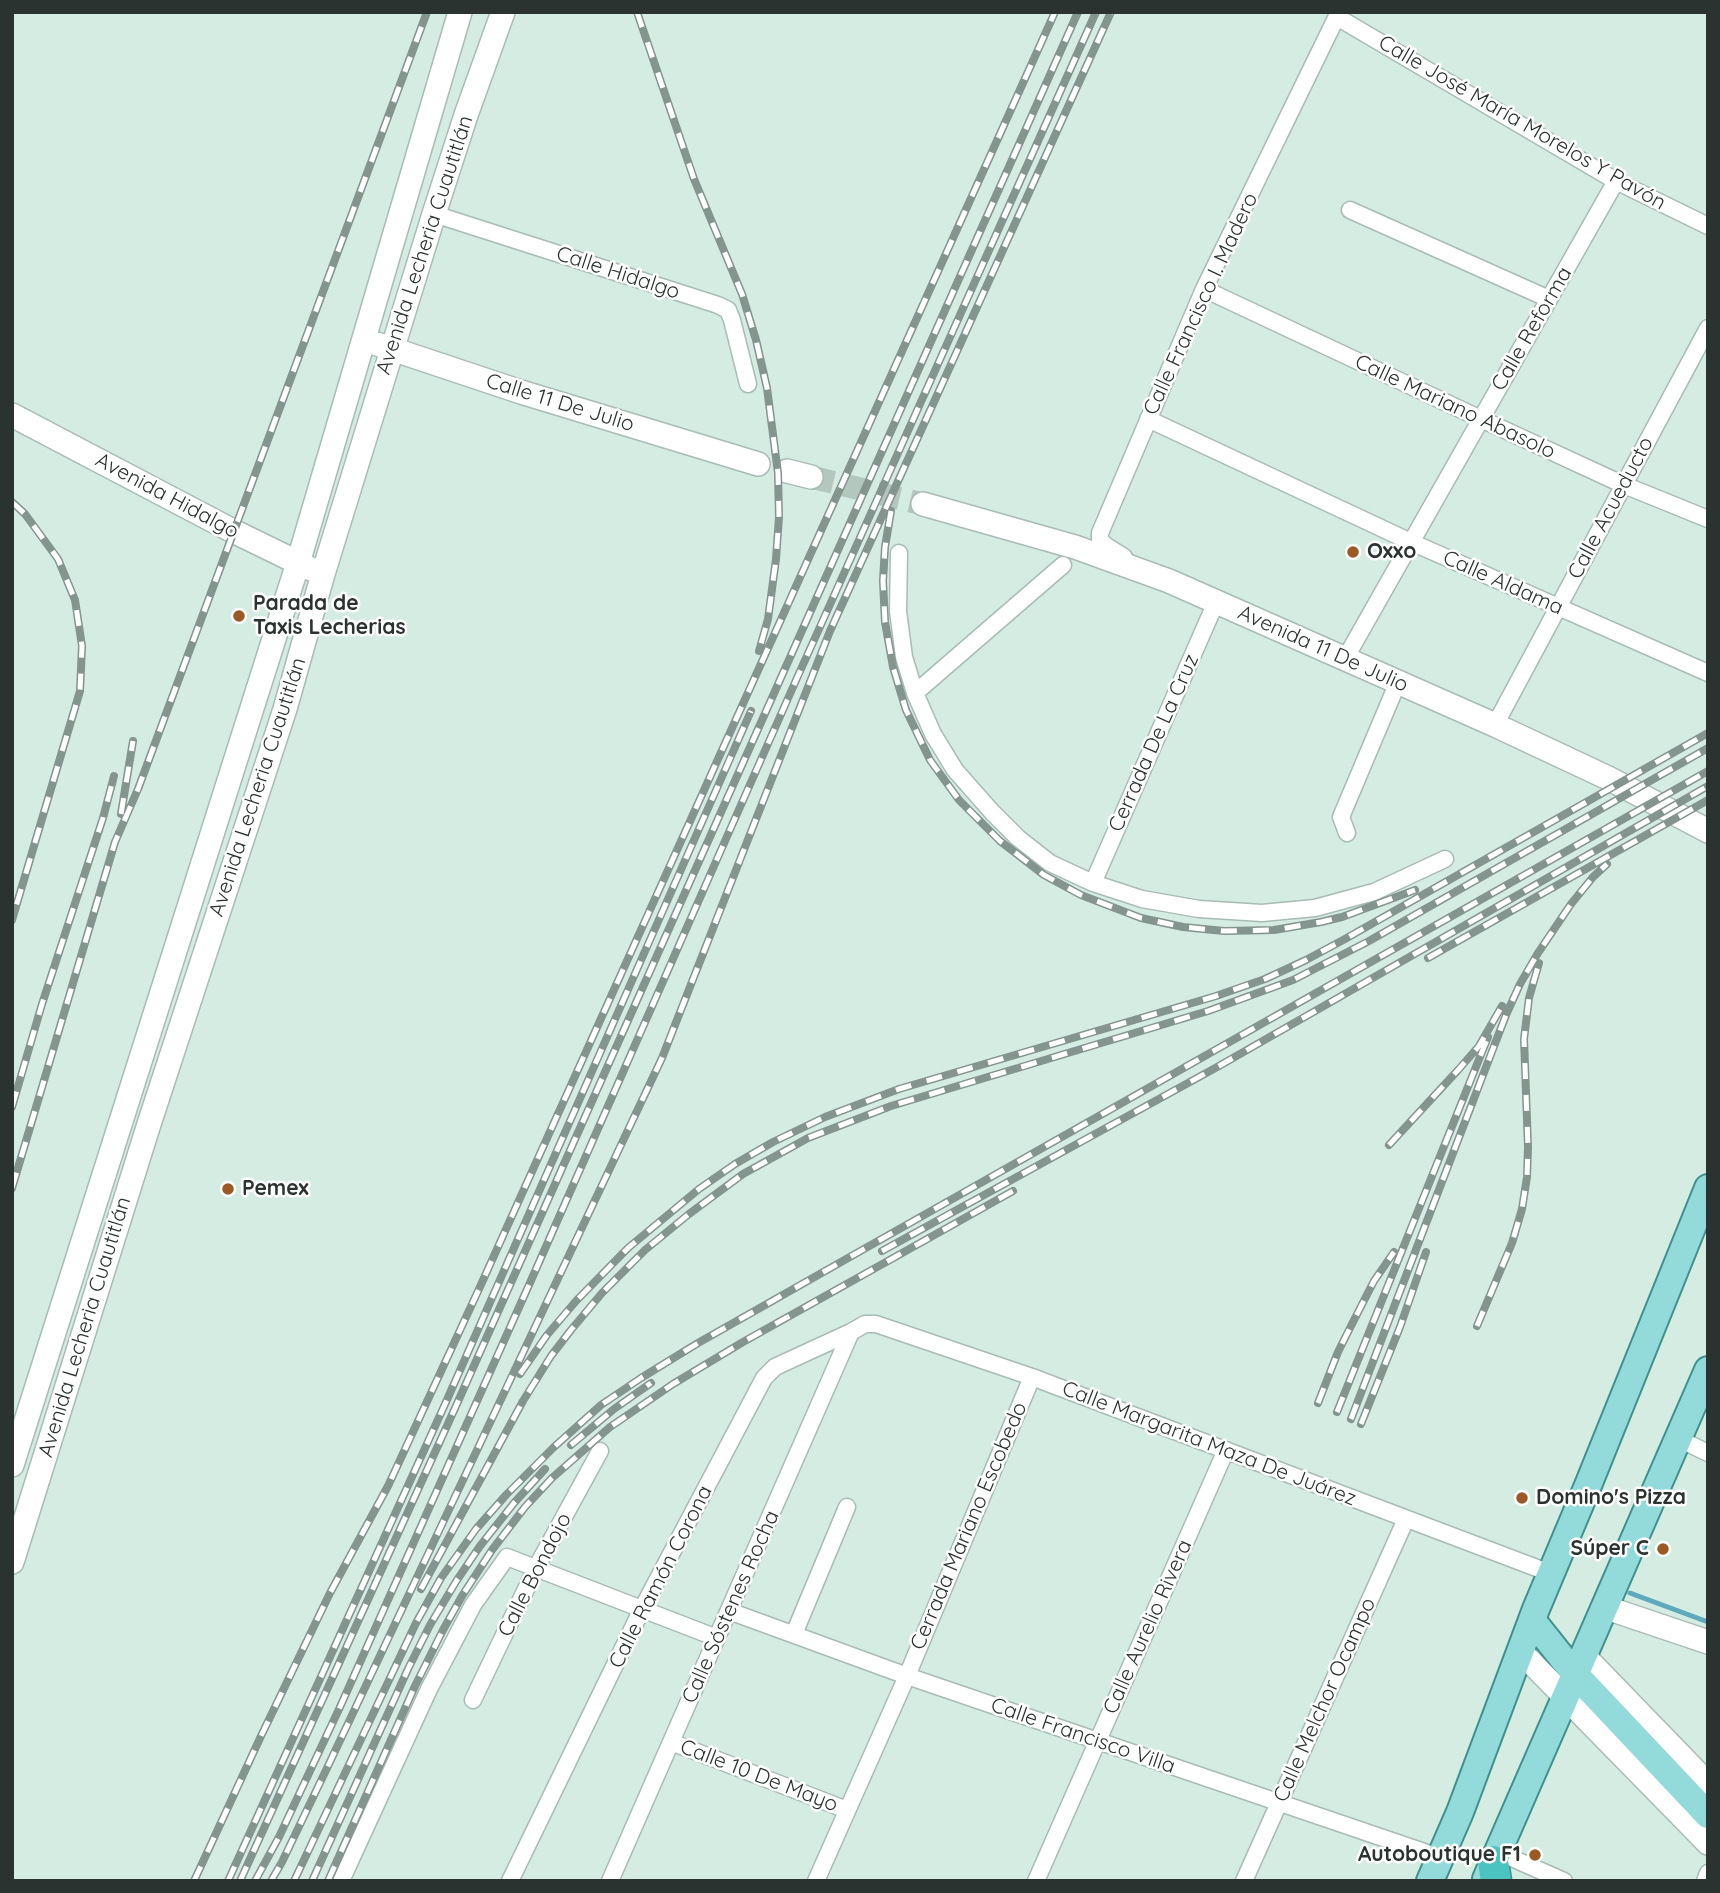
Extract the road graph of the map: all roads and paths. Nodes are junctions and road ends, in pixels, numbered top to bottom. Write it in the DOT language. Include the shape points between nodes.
graph roads {
  1 [pos="460,12"];
  2 [pos="503,12"];
  3 [pos="1338,15"];
  4 [pos="433,105"];
  5 [pos="466,115"];
  6 [pos="1616,181"];
  7 [pos="1350,210"];
  8 [pos="434,214"];
  9 [pos="1708,226"];
  10 [pos="1204,289"];
  11 [pos="1549,299"];
  12 [pos="1708,328"];
  13 [pos="363,339"];
  14 [pos="392,349"];
  15 [pos="747,384"];
  16 [pos="12,415"];
  17 [pos="1148,419"];
  18 [pos="1481,419"];
  19 [pos="758,464"];
  20 [pos="787,471"];
  21 [pos="811,477"];
  22 [pos="1624,485"];
  23 [pos="923,504"];
  24 [pos="1708,519"];
  25 [pos="1411,542"];
  26 [pos="899,553"];
  27 [pos="298,563"];
  28 [pos="1063,565"];
  29 [pos="1150,572"];
  30 [pos="323,574"];
  31 [pos="1216,603"];
  32 [pos="1558,606"];
  33 [pos="1345,659"];
  34 [pos="1708,673"];
  35 [pos="1398,682"];
  36 [pos="915,693"];
  37 [pos="1495,725"];
  38 [pos="1708,831"];
  39 [pos="1347,834"];
  40 [pos="1445,859"];
  41 [pos="1093,883"];
  42 [pos="1708,1188"];
  43 [pos="858,1328"];
  44 [pos="1708,1370"];
  45 [pos="1032,1377"];
  46 [pos="35,1390"];
  47 [pos="62,1398"];
  48 [pos="1677,1438"];
  49 [pos="600,1451"];
  50 [pos="1226,1451"];
  51 [pos="1708,1453"];
  52 [pos="12,1465"];
  53 [pos="847,1507"];
  54 [pos="1406,1519"];
  55 [pos="12,1562"];
  56 [pos="536,1568"];
  57 [pos="1550,1573"];
  58 [pos="1604,1607"];
  59 [pos="642,1609"];
  60 [pos="729,1611"];
  61 [pos="1532,1620"];
  62 [pos="794,1634"];
  63 [pos="717,1638"];
  64 [pos="1708,1642"];
  65 [pos="1520,1651"];
  66 [pos="907,1676"];
  67 [pos="1575,1676"];
  68 [pos="473,1700"];
  69 [pos="1098,1741"];
  70 [pos="671,1742"];
  71 [pos="1708,1784"];
  72 [pos="1279,1802"];
  73 [pos="847,1810"];
  74 [pos="1708,1815"];
  75 [pos="1708,1843"];
  76 [pos="1435,1869"];
  77 [pos="1493,1869"];
  78 [pos="1708,1873"];
  79 [pos="341,1881"];
  80 [pos="510,1881"];
  81 [pos="610,1881"];
  82 [pos="816,1881"];
  83 [pos="1036,1881"];
  84 [pos="1244,1881"];
  85 [pos="1564,1881"];
  86 [pos="1704,1881"];
  1 -- 4 [label="main road, Avenida Lecheria Cuautitlán"];
  2 -- 5 [label="main road, Avenida Lecheria Cuautitlán"];
  3 -- 6 [label="street, Calle José María Morelos Y Pavón"];
  3 -- 10 [label="street, Calle Francisco I. Madero"];
  4 -- 5 [label="main road"];
  4 -- 13 [label="main road, Avenida Lecheria Cuautitlán"];
  5 -- 8 [label="main road, Avenida Lecheria Cuautitlán"];
  6 -- 9 [label="street, Calle José María Morelos Y Pavón"];
  6 -- 11 [label="street, Calle Reforma"];
  7 -- 11 [label="street"];
  8 -- 14 [label="main road, Avenida Lecheria Cuautitlán"];
  8 -- 15 [label="street, Calle Hidalgo" via="718,305 732,320"];
  10 -- 17 [label="street, Calle Francisco I. Madero"];
  10 -- 18 [label="street, Calle Mariano Abasolo"];
  11 -- 18 [label="street, Calle Reforma"];
  12 -- 22 [label="street, Calle Acueducto"];
  13 -- 14 [label="main road, Calle 11 De Julio"];
  13 -- 27 [label="main road, Avenida Lecheria Cuautitlán"];
  14 -- 19 [label="main road, Calle 11 De Julio"];
  14 -- 30 [label="main road, Avenida Lecheria Cuautitlán"];
  16 -- 27 [label="main road, Avenida Hidalgo"];
  17 -- 25 [label="street, Calle Aldama"];
  17 -- 29 [label="street, Calle Francisco I. Madero" via="1100,540"];
  18 -- 22 [label="street, Calle Mariano Abasolo"];
  18 -- 25 [label="street, Calle Reforma"];
  20 -- 21 [label="main road"];
  22 -- 24 [label="street, Calle Mariano Abasolo"];
  22 -- 32 [label="street, Calle Acueducto"];
  23 -- 29 [label="main road, Avenida 11 De Julio"];
  25 -- 32 [label="street, Calle Aldama"];
  25 -- 33 [label="street, Calle Reforma"];
  26 -- 36 [label="street" via="898,611"];
  27 -- 30 [label="main road, Avenida Hidalgo"];
  27 -- 46 [label="main road, Avenida Lecheria Cuautitlán"];
  28 -- 36 [label="street"];
  29 -- 31 [label="main road, Avenida 11 De Julio"];
  30 -- 47 [label="main road, Avenida Lecheria Cuautitlán" via="285,709"];
  31 -- 33 [label="main road, Avenida 11 De Julio"];
  31 -- 41 [label="street, Cerrada De La Cruz"];
  32 -- 34 [label="street, Calle Aldama"];
  32 -- 37 [label="street, Calle Acueducto"];
  33 -- 35 [label="main road, Avenida 11 De Julio"];
  35 -- 37 [label="main road, Avenida 11 De Julio"];
  35 -- 39 [label="street" via="1340,817"];
  36 -- 41 [label="street" via="955,770 992,812 1050,863"];
  37 -- 38 [label="main road, Avenida 11 De Julio"];
  40 -- 41 [label="street" via="1374,892 1315,908 1262,913 1142,899"];
  42 -- 57 [label="main road"];
  43 -- 45 [label="street, Calle Margarita Maza De Juárez" via="876,1324"];
  43 -- 59 [label="street, Calle Ramón Corona" via="775,1367 764,1378"];
  43 -- 60 [label="street, Calle Sóstenes Rocha"];
  44 -- 48 [label="main road"];
  45 -- 50 [label="street, Calle Margarita Maza De Juárez"];
  45 -- 66 [label="street, Cerrada Mariano Escobedo"];
  46 -- 47 [label="main road"];
  46 -- 52 [label="main road, Avenida Lecheria Cuautitlán"];
  47 -- 55 [label="main road, Avenida Lecheria Cuautitlán"];
  48 -- 51 [label="street"];
  48 -- 58 [label="main road"];
  49 -- 56 [label="street, Calle Bondojo"];
  50 -- 54 [label="street, Calle Margarita Maza De Juárez"];
  50 -- 69 [label="street, Calle Aurelio Rivera"];
  53 -- 62 [label="street"];
  54 -- 57 [label="street, Calle Margarita Maza De Juárez"];
  54 -- 72 [label="street, Calle Melchor Ocampo"];
  56 -- 59 [label="street"];
  56 -- 68 [label="street, Calle Bondojo"];
  56 -- 79 [label="street" via="507,1557 473,1605"];
  57 -- 61 [label="main road"];
  58 -- 64 [label="main road"];
  58 -- 67 [label="main road"];
  59 -- 63 [label="street"];
  59 -- 80 [label="street, Calle Ramón Corona"];
  60 -- 62 [label="street, Calle Francisco Villa"];
  60 -- 63 [label="street, Calle Sóstenes Rocha"];
  61 -- 65 [label="main road"];
  61 -- 67 [label="main road"];
  62 -- 66 [label="street, Calle Francisco Villa"];
  63 -- 70 [label="street, Calle Sóstenes Rocha"];
  65 -- 67 [label="main road"];
  65 -- 76 [label="main road"];
  66 -- 69 [label="street, Calle Francisco Villa"];
  66 -- 73 [label="street"];
  67 -- 71 [label="main road"];
  67 -- 74 [label="main road"];
  67 -- 75 [label="main road"];
  67 -- 77 [label="main road"];
  69 -- 72 [label="street, Calle Francisco Villa"];
  69 -- 83 [label="street, Calle Aurelio Rivera"];
  70 -- 73 [label="street, Calle 10 De Mayo"];
  70 -- 81 [label="street, Calle Sóstenes Rocha"];
  72 -- 76 [label="street, Calle Francisco Villa"];
  72 -- 84 [label="street, Calle Melchor Ocampo"];
  73 -- 82 [label="street"];
  77 -- 85 [label="street"];
  78 -- 86 [label="street"];
}
